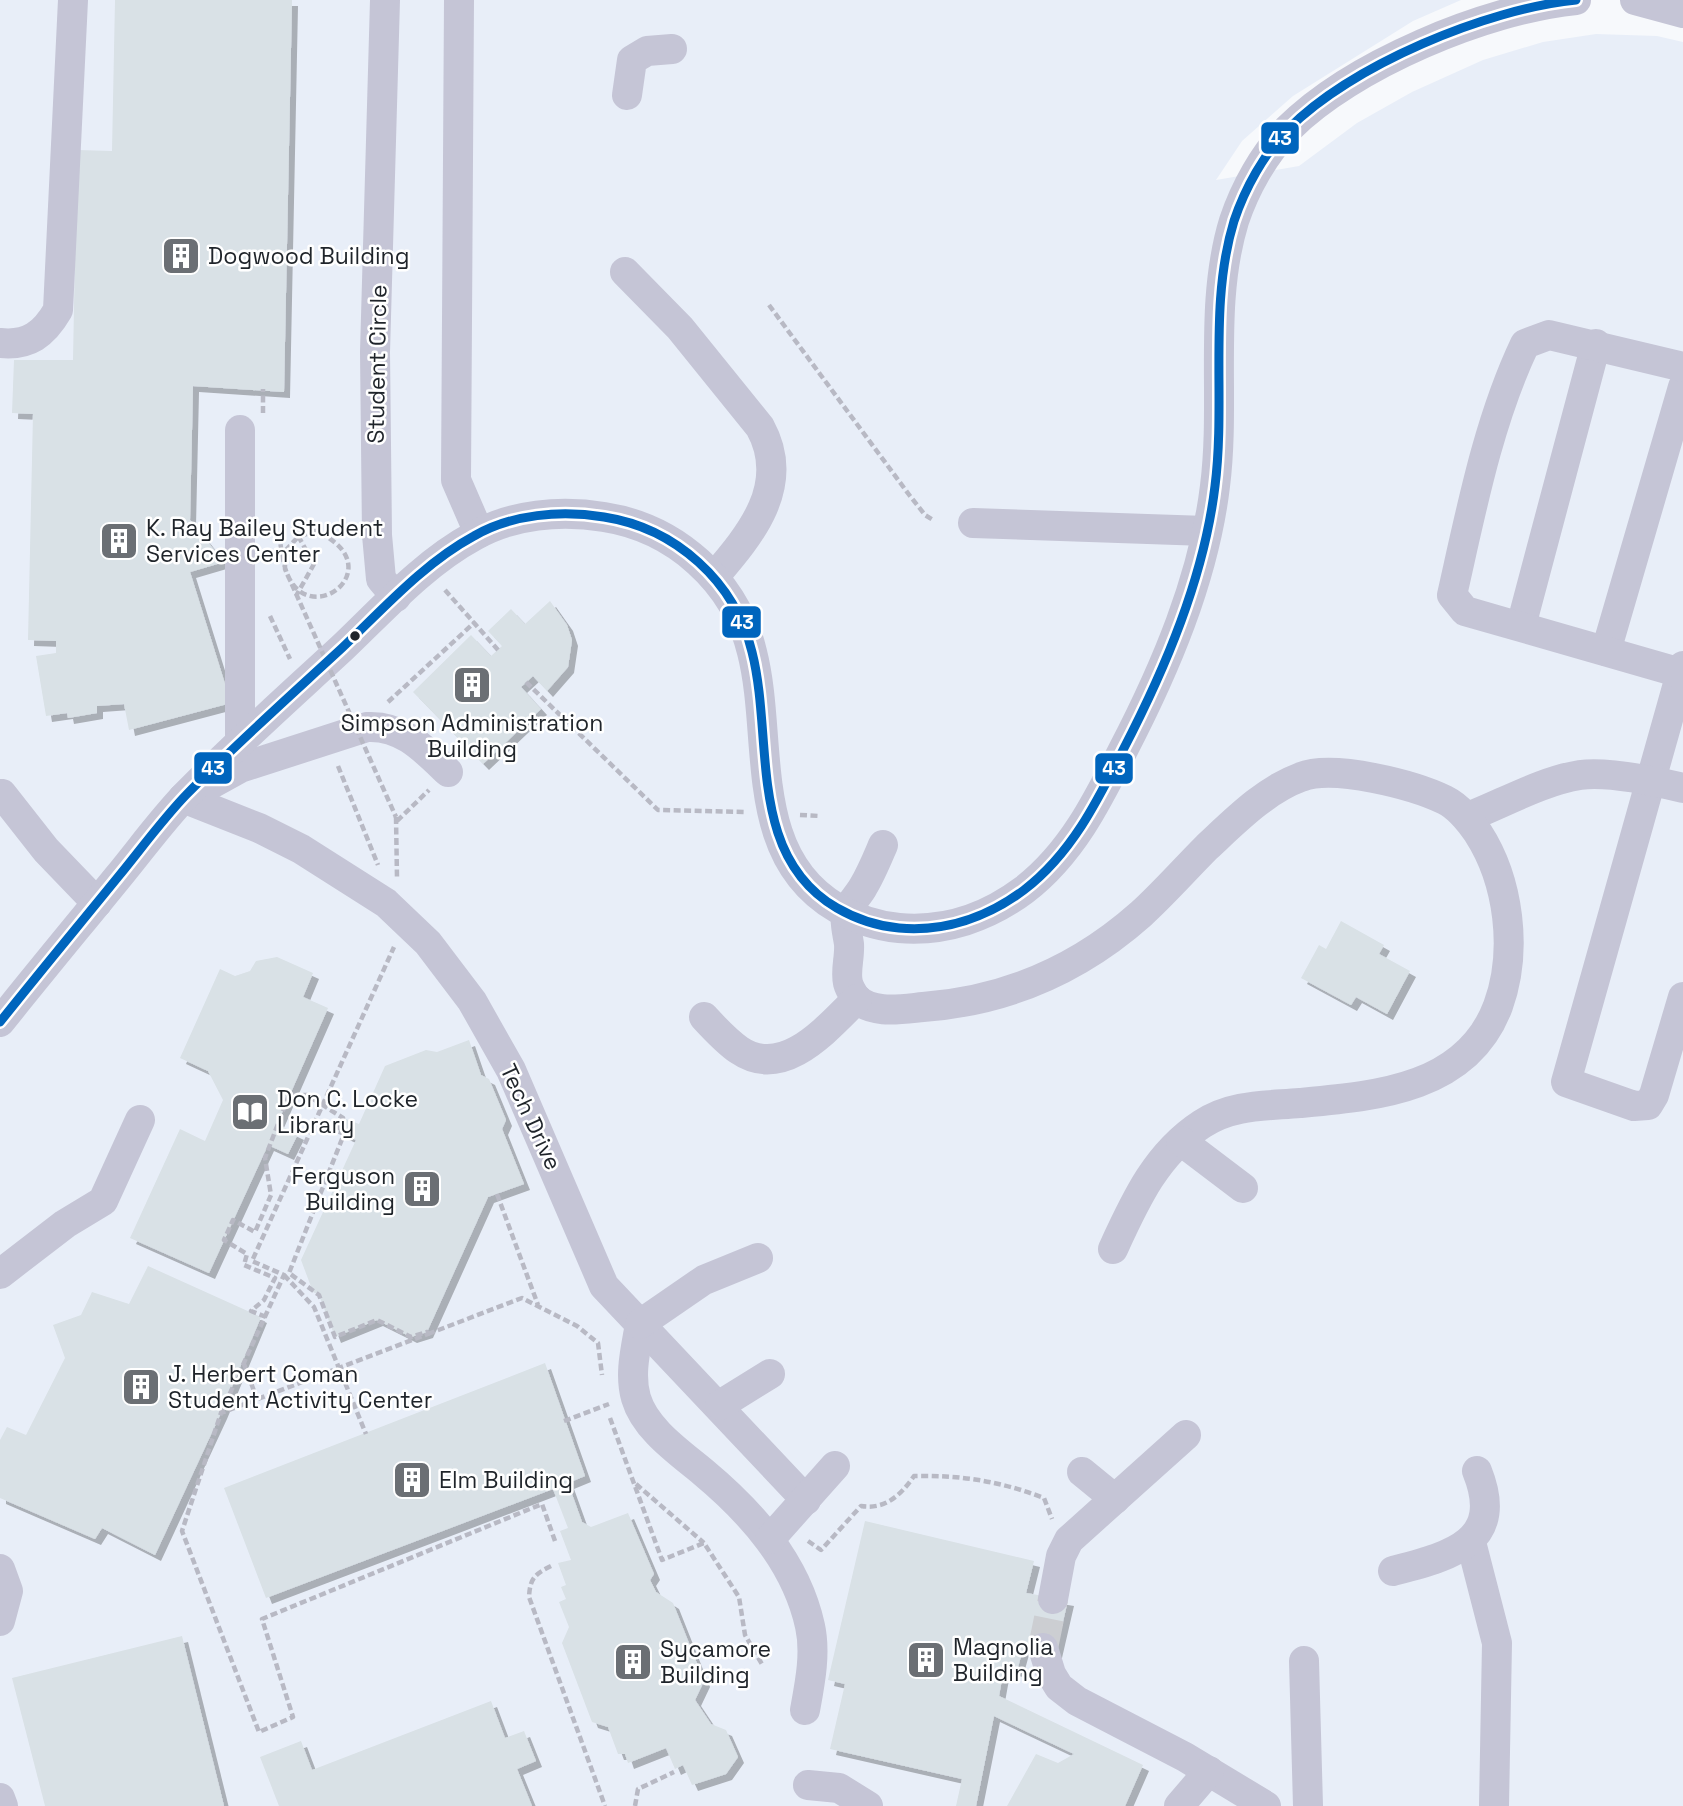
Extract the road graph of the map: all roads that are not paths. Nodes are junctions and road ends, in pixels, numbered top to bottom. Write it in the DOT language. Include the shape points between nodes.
graph roads {
  1 [pos="73,0"];
  2 [pos="386,0"];
  3 [pos="459,0"];
  4 [pos="1576,0"];
  5 [pos="1635,0"];
  6 [pos="1683,13"];
  7 [pos="672,49"];
  8 [pos="627,94"];
  9 [pos="625,272"];
  10 [pos="0,343"];
  11 [pos="1596,344"];
  12 [pos="1683,368"];
  13 [pos="1683,387"];
  14 [pos="240,429"];
  15 [pos="973,523"];
  16 [pos="1206,531"];
  17 [pos="479,533"];
  18 [pos="714,577"];
  19 [pos="396,597"];
  20 [pos="1521,626"];
  21 [pos="1606,651"];
  22 [pos="1682,669"];
  23 [pos="240,744"];
  24 [pos="447,772"];
  25 [pos="1652,781"];
  26 [pos="1683,788"];
  27 [pos="2,794"];
  28 [pos="183,798"];
  29 [pos="1468,817"];
  30 [pos="883,845"];
  31 [pos="97,902"];
  32 [pos="846,913"];
  33 [pos="1683,997"];
  34 [pos="857,999"];
  35 [pos="704,1017"];
  36 [pos="0,1021"];
  37 [pos="140,1119"];
  38 [pos="1181,1141"];
  39 [pos="1243,1188"];
  40 [pos="1113,1249"];
  41 [pos="758,1258"];
  42 [pos="0,1274"];
  43 [pos="639,1324"];
  44 [pos="770,1374"];
  45 [pos="720,1405"];
  46 [pos="1186,1435"];
  47 [pos="835,1466"];
  48 [pos="1477,1471"];
  49 [pos="1082,1472"];
  50 [pos="1115,1499"];
  51 [pos="806,1500"];
  52 [pos="770,1539"];
  53 [pos="1471,1542"];
  54 [pos="0,1569"];
  55 [pos="1393,1571"];
  56 [pos="1053,1599"];
  57 [pos="0,1621"];
  58 [pos="1043,1648"];
  59 [pos="1304,1661"];
  60 [pos="805,1710"];
  61 [pos="1209,1771"];
  62 [pos="808,1785"];
  63 [pos="0,1798"];
  64 [pos="3,1806"];
  65 [pos="868,1806"];
  66 [pos="1179,1806"];
  67 [pos="1266,1806"];
  68 [pos="1308,1806"];
  69 [pos="1494,1806"];
  1 -- 10 [label="street" via="58,310 46,331 19,345"];
  2 -- 19 [label="street, Student Circle" via="374,352 377,535 381,579"];
  3 -- 17 [label="street" via="456,480"];
  4 -- 16 [label="street" via="1486,19 1370,70 1324,99 1287,131 1259,166 1234,221 1221,292 1215,488"];
  5 -- 6 [label="street"];
  7 -- 8 [label="street" via="648,51 632,60"];
  9 -- 18 [label="street" via="680,328 770,445 772,470 761,514"];
  11 -- 12 [label="street"];
  11 -- 20 [label="street"];
  11 -- 20 [label="street" via="1549,335 1525,344 1487,451 1452,595 1465,611"];
  13 -- 21 [label="street"];
  14 -- 23 [label="street"];
  15 -- 16 [label="street"];
  16 -- 32 [label="street" via="1174,640 1140,718 1080,832 1052,864 1025,890 983,916 941,927 905,929"];
  17 -- 18 [label="street" via="542,515 584,514 621,520 653,530"];
  17 -- 19 [label="street"];
  18 -- 32 [label="street" via="735,608 752,649 768,792 782,846 800,877 819,897"];
  19 -- 23 [label="street"];
  20 -- 21 [label="street"];
  21 -- 22 [label="street"];
  22 -- 25 [label="street"];
  23 -- 28 [label="street"];
  24 -- 28 [label="street" via="404,735 384,726 367,727 240,768"];
  25 -- 26 [label="street"];
  25 -- 29 [label="street" via="1583,775"];
  25 -- 33 [label="street" via="1566,1082 1634,1106 1648,1105"];
  27 -- 31 [label="street" via="46,850"];
  28 -- 31 [label="street"];
  28 -- 43 [label="street, Tech Drive" via="301,849 357,883 428,943 489,1028 533,1115 604,1286"];
  29 -- 34 [label="street" via="1447,800 1351,773 1299,777 1242,815 1141,914 1060,972 1016,991 954,1005 883,1009"];
  29 -- 38 [label="street" via="1504,886 1508,924 1498,1005 1482,1035 1459,1061 1433,1079 1392,1089 1239,1109 1203,1123"];
  30 -- 32 [label="street"];
  31 -- 36 [label="street"];
  32 -- 34 [label="street" via="847,975"];
  34 -- 35 [label="street" via="811,1044 788,1056 753,1057 740,1052"];
  37 -- 42 [label="street" via="103,1201"];
  38 -- 39 [label="street"];
  38 -- 40 [label="street" via="1160,1161 1139,1194"];
  41 -- 43 [label="street" via="704,1280"];
  43 -- 45 [label="street, Tech Drive"];
  43 -- 52 [label="street" via="632,1376 646,1419 733,1498"];
  44 -- 45 [label="street"];
  45 -- 51 [label="street, Tech Drive"];
  46 -- 50 [label="street"];
  47 -- 51 [label="street"];
  48 -- 53 [label="street" via="1487,1507"];
  49 -- 50 [label="street"];
  50 -- 56 [label="street" via="1069,1540 1061,1556"];
  51 -- 52 [label="street"];
  52 -- 60 [label="street" via="793,1581 810,1627 811,1678"];
  53 -- 55 [label="street" via="1437,1559"];
  53 -- 69 [label="street" via="1497,1643"];
  54 -- 57 [label="street" via="8,1591"];
  58 -- 61 [label="street" via="1059,1687 1077,1701"];
  59 -- 68 [label="street"];
  61 -- 66 [label="street"];
  61 -- 67 [label="street"];
  62 -- 65 [label="street" via="839,1788"];
  63 -- 64 [label="street"];
}
